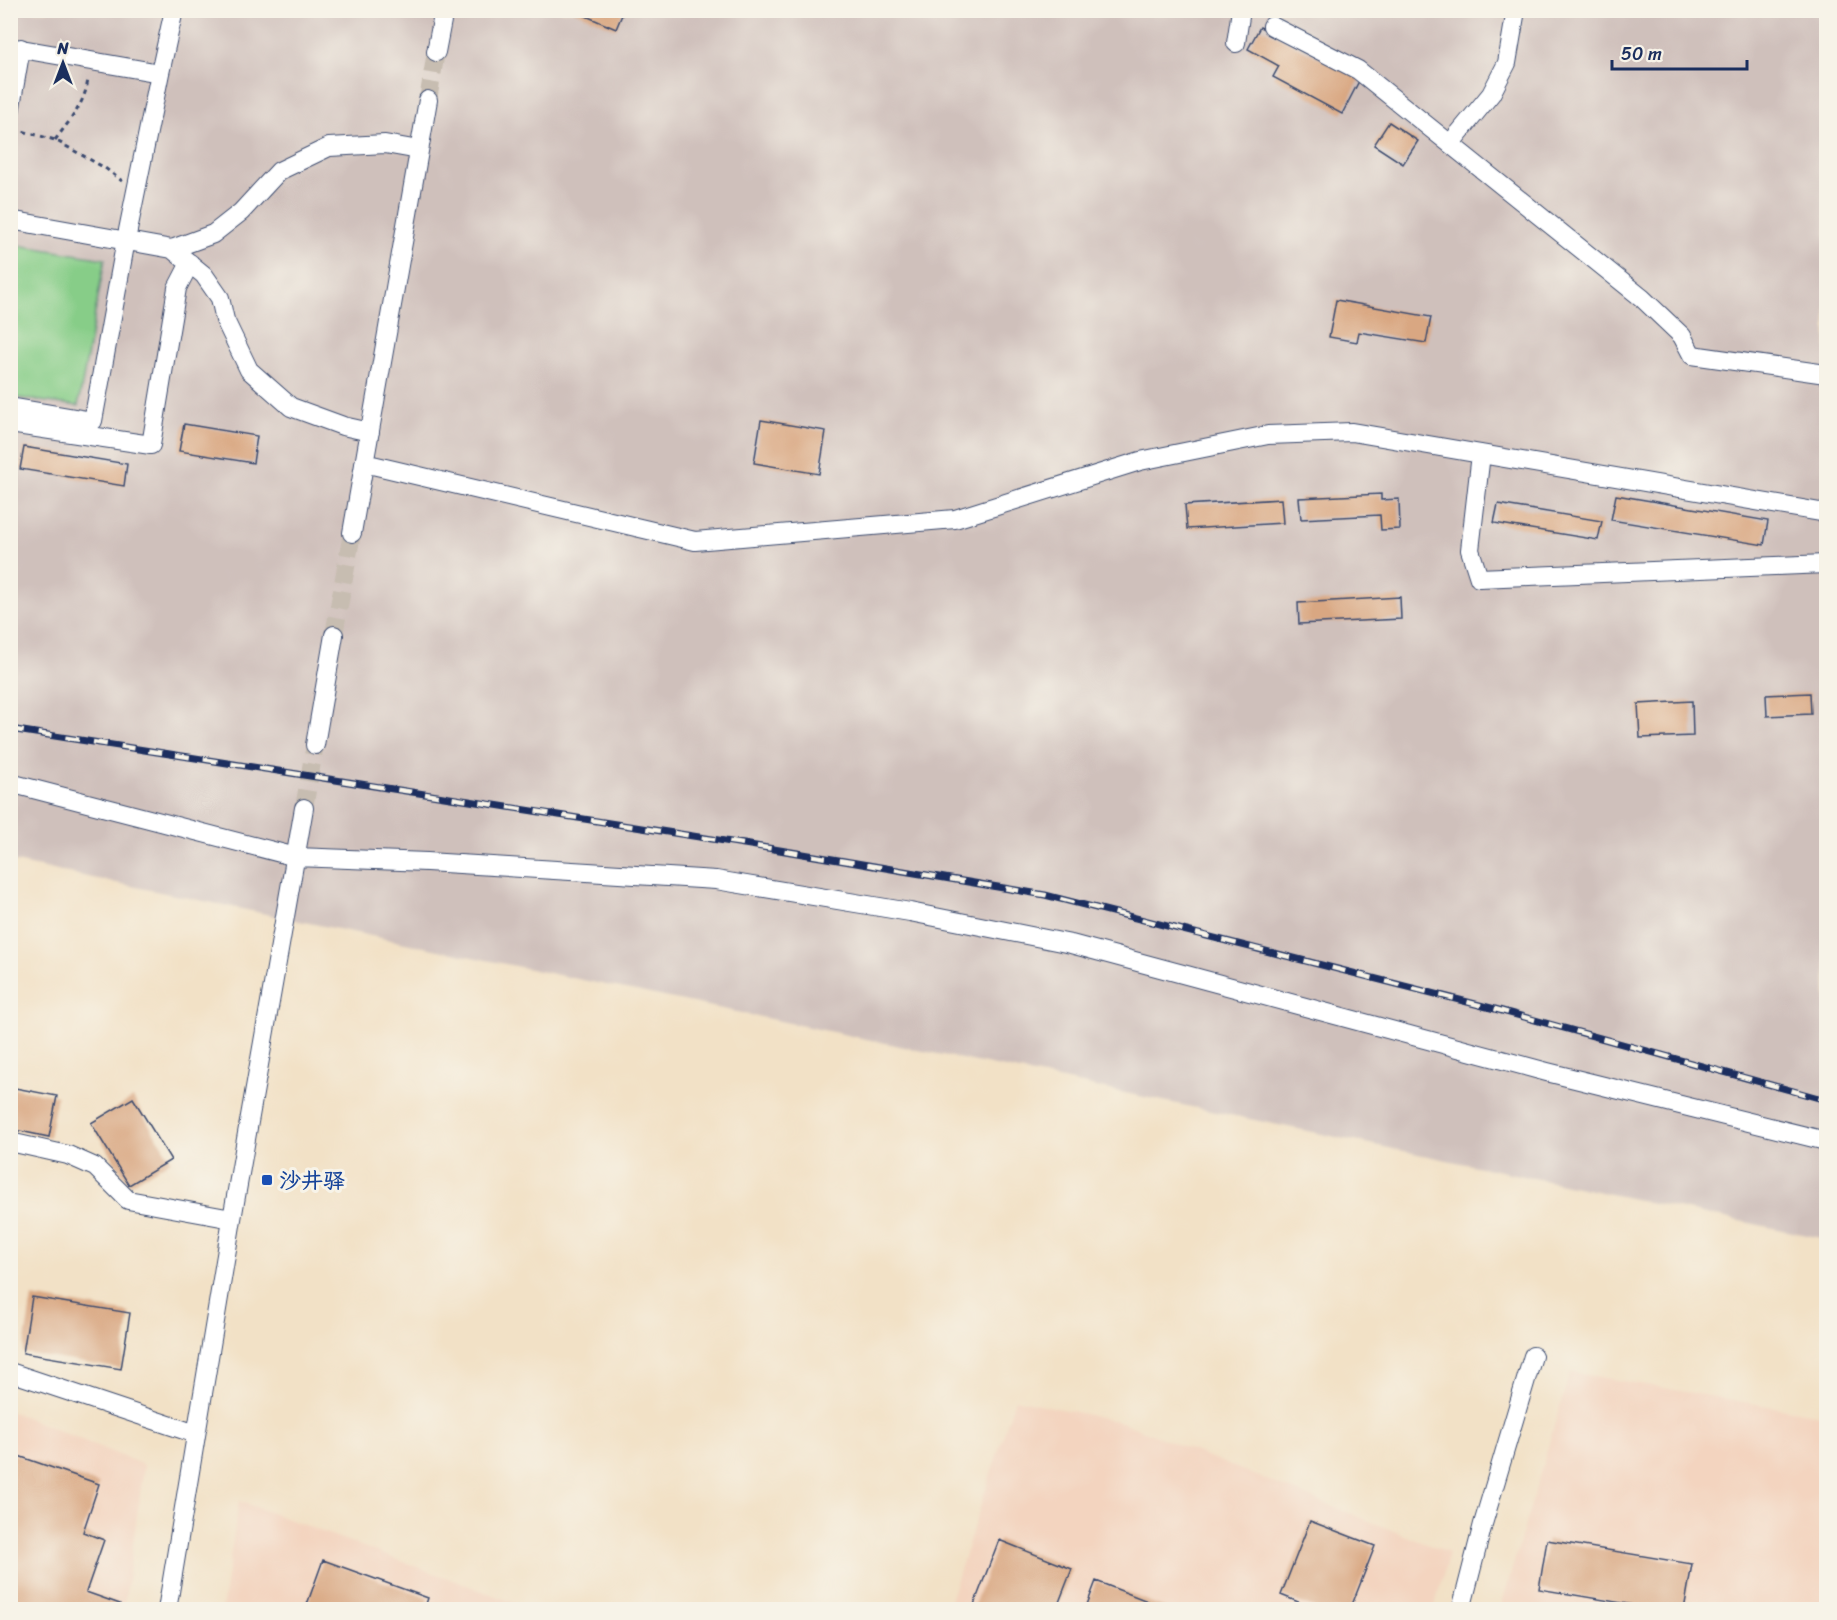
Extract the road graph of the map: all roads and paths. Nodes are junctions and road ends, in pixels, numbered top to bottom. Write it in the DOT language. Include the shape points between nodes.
graph roads {
  1 [pos="174,10"];
  2 [pos="444,10"];
  3 [pos="1241,10"];
  4 [pos="1516,10"];
  5 [pos="1272,26"];
  6 [pos="1236,43"];
  7 [pos="16,47"];
  8 [pos="436,52"];
  9 [pos="90,61"];
  10 [pos="160,73"];
  11 [pos="428,100"];
  12 [pos="10,112"];
  13 [pos="10,128"];
  14 [pos="55,140"];
  15 [pos="1450,144"];
  16 [pos="419,150"];
  17 [pos="135,191"];
  18 [pos="10,219"];
  19 [pos="126,240"];
  20 [pos="172,249"];
  21 [pos="190,263"];
  22 [pos="1827,374"];
  23 [pos="10,407"];
  24 [pos="10,424"];
  25 [pos="370,432"];
  26 [pos="1481,454"];
  27 [pos="364,463"];
  28 [pos="1827,513"];
  29 [pos="352,533"];
  30 [pos="1827,564"];
  31 [pos="334,635"];
  32 [pos="315,745"];
  33 [pos="10,783"];
  34 [pos="304,808"];
  35 [pos="296,857"];
  36 [pos="1827,1141"];
  37 [pos="10,1142"];
  38 [pos="232,1219"];
  39 [pos="1533,1356"];
  40 [pos="10,1372"];
  41 [pos="196,1434"];
  42 [pos="167,1610"];
  43 [pos="1461,1610"];
  1 -- 10 [label="street"];
  2 -- 8 [label="street"];
  3 -- 6 [label="street"];
  4 -- 15 [label="street" via="1507,63 1491,94"];
  5 -- 15 [label="street" via="1358,70"];
  7 -- 9 [label="street"];
  7 -- 12 [label="street"];
  9 -- 10 [label="street"];
  9 -- 14 [label="path" via="86,92 79,108"];
  10 -- 17 [label="street"];
  11 -- 16 [label="street"];
  13 -- 14 [label="path"];
  14 -- 17 [label="path" via="105,168"];
  15 -- 22 [label="street" via="1642,298 1682,336 1692,355"];
  16 -- 20 [label="street" via="385,144 329,147 279,171 241,212 213,234"];
  16 -- 25 [label="street"];
  17 -- 19 [label="street"];
  18 -- 19 [label="street"];
  19 -- 20 [label="street"];
  19 -- 23 [label="street" via="93,421"];
  20 -- 21 [label="street"];
  21 -- 24 [label="street" via="177,288 151,445"];
  21 -- 25 [label="street" via="220,298 225,320 249,370 291,407"];
  25 -- 27 [label="street"];
  26 -- 27 [label="street" via="1352,432 1268,435 1140,461 955,519 695,541"];
  26 -- 28 [label="street"];
  26 -- 30 [label="street" via="1470,550 1479,578"];
  27 -- 29 [label="street"];
  31 -- 32 [label="street"];
  33 -- 35 [label="street"];
  34 -- 35 [label="street"];
  35 -- 36 [label="street" via="716,880 910,912 1071,944 1547,1072"];
  35 -- 38 [label="street"];
  37 -- 38 [label="street" via="68,1155 95,1167 128,1200"];
  38 -- 41 [label="street"];
  39 -- 43 [label="street"];
  40 -- 41 [label="street"];
  41 -- 42 [label="street"];
}
